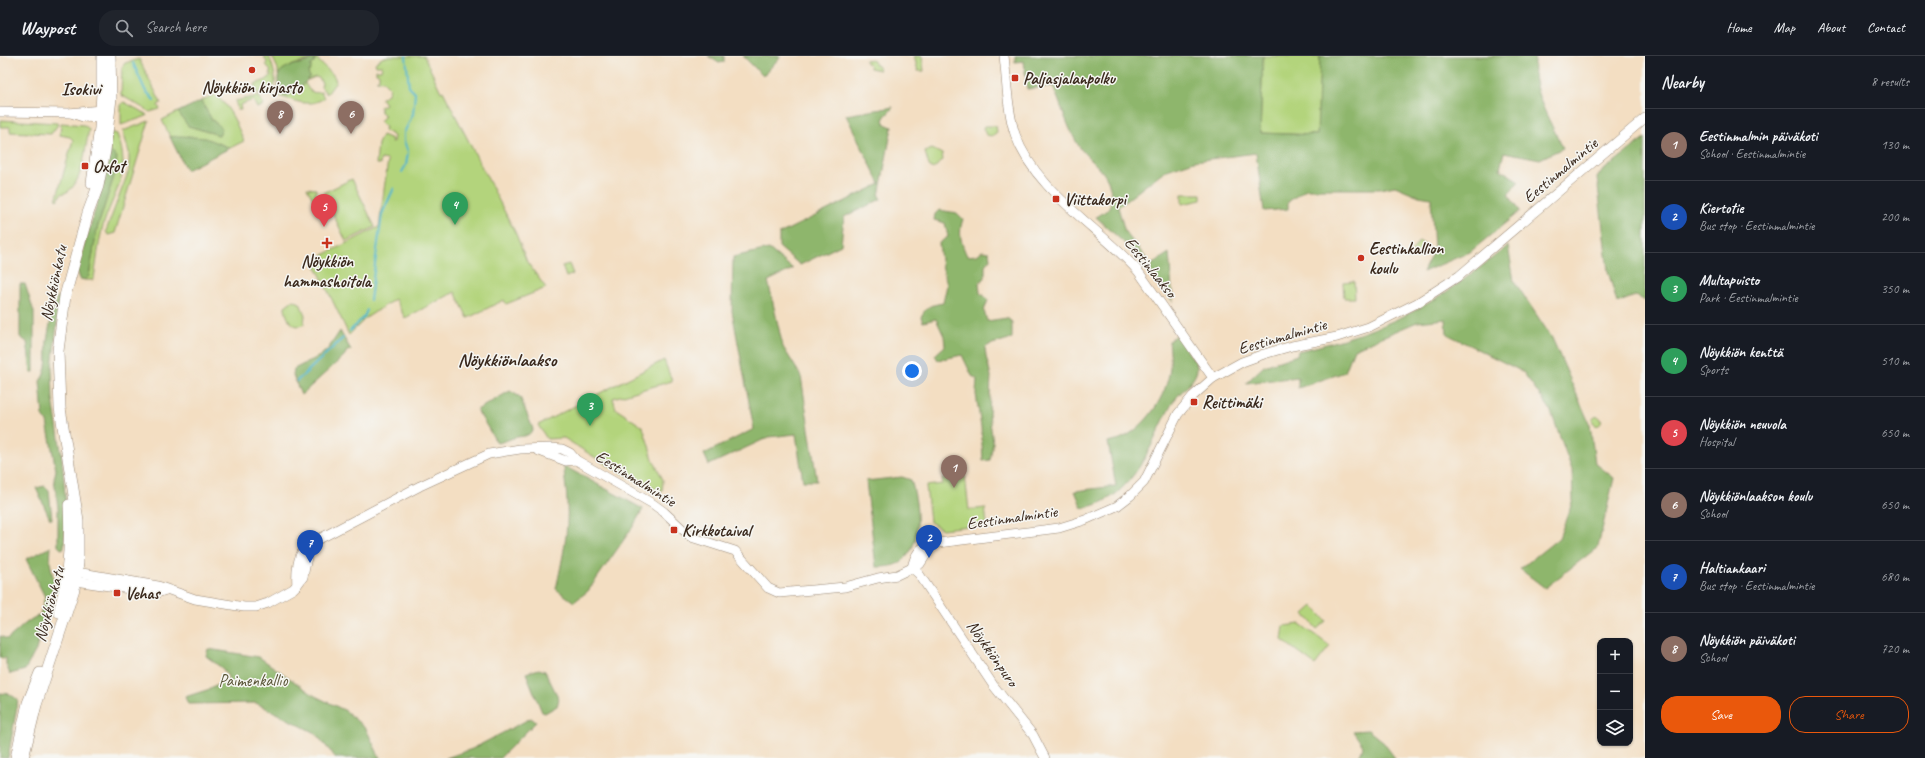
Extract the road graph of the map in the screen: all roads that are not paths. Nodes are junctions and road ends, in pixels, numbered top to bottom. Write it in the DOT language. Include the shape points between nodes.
graph roads {
  1 [pos="102,56"];
  2 [pos="110,56"];
  3 [pos="1004,56"];
  4 [pos="0,112"];
  5 [pos="104,114"];
  6 [pos="1645,118"];
  7 [pos="1213,378"];
  8 [pos="912,568"];
  9 [pos="73,576"];
  10 [pos="16,758"];
  11 [pos="23,758"];
  12 [pos="1045,758"];
  1 -- 5 [label="main road, Nöykkiönkatu"];
  2 -- 5 [label="main road, Nöykkiönkatu"];
  3 -- 7 [label="street, Eestinlaakso" via="1015,134 1025,155 1047,185 1138,270"];
  4 -- 5 [label="street"];
  5 -- 9 [label="main road, Nöykkiönkatu" via="88,213 65,296 59,344 60,408 67,456"];
  6 -- 7 [label="street, Eestinmalmintie" via="1459,276 1417,303 1369,327 1264,354 1242,362"];
  7 -- 8 [label="street, Eestinmalmintie" via="1192,396 1178,414 1144,482 1116,506 1059,528 930,544 920,564"];
  8 -- 9 [label="street, Eestinmalmintie" via="897,575 856,585 779,593 768,588 735,551 691,537 654,504 576,460 570,453 552,448 500,451 472,462 350,523 305,548 307,558 303,577 293,589 264,605 250,607 195,598 158,586"];
  8 -- 12 [label="street, Nöykkiönpuro" via="919,574 993,685 1033,735"];
  9 -- 10 [label="main road, Nöykkiönkatu" via="66,588 28,703"];
  9 -- 11 [label="main road, Nöykkiönkatu" via="63,624 36,705"];
}
